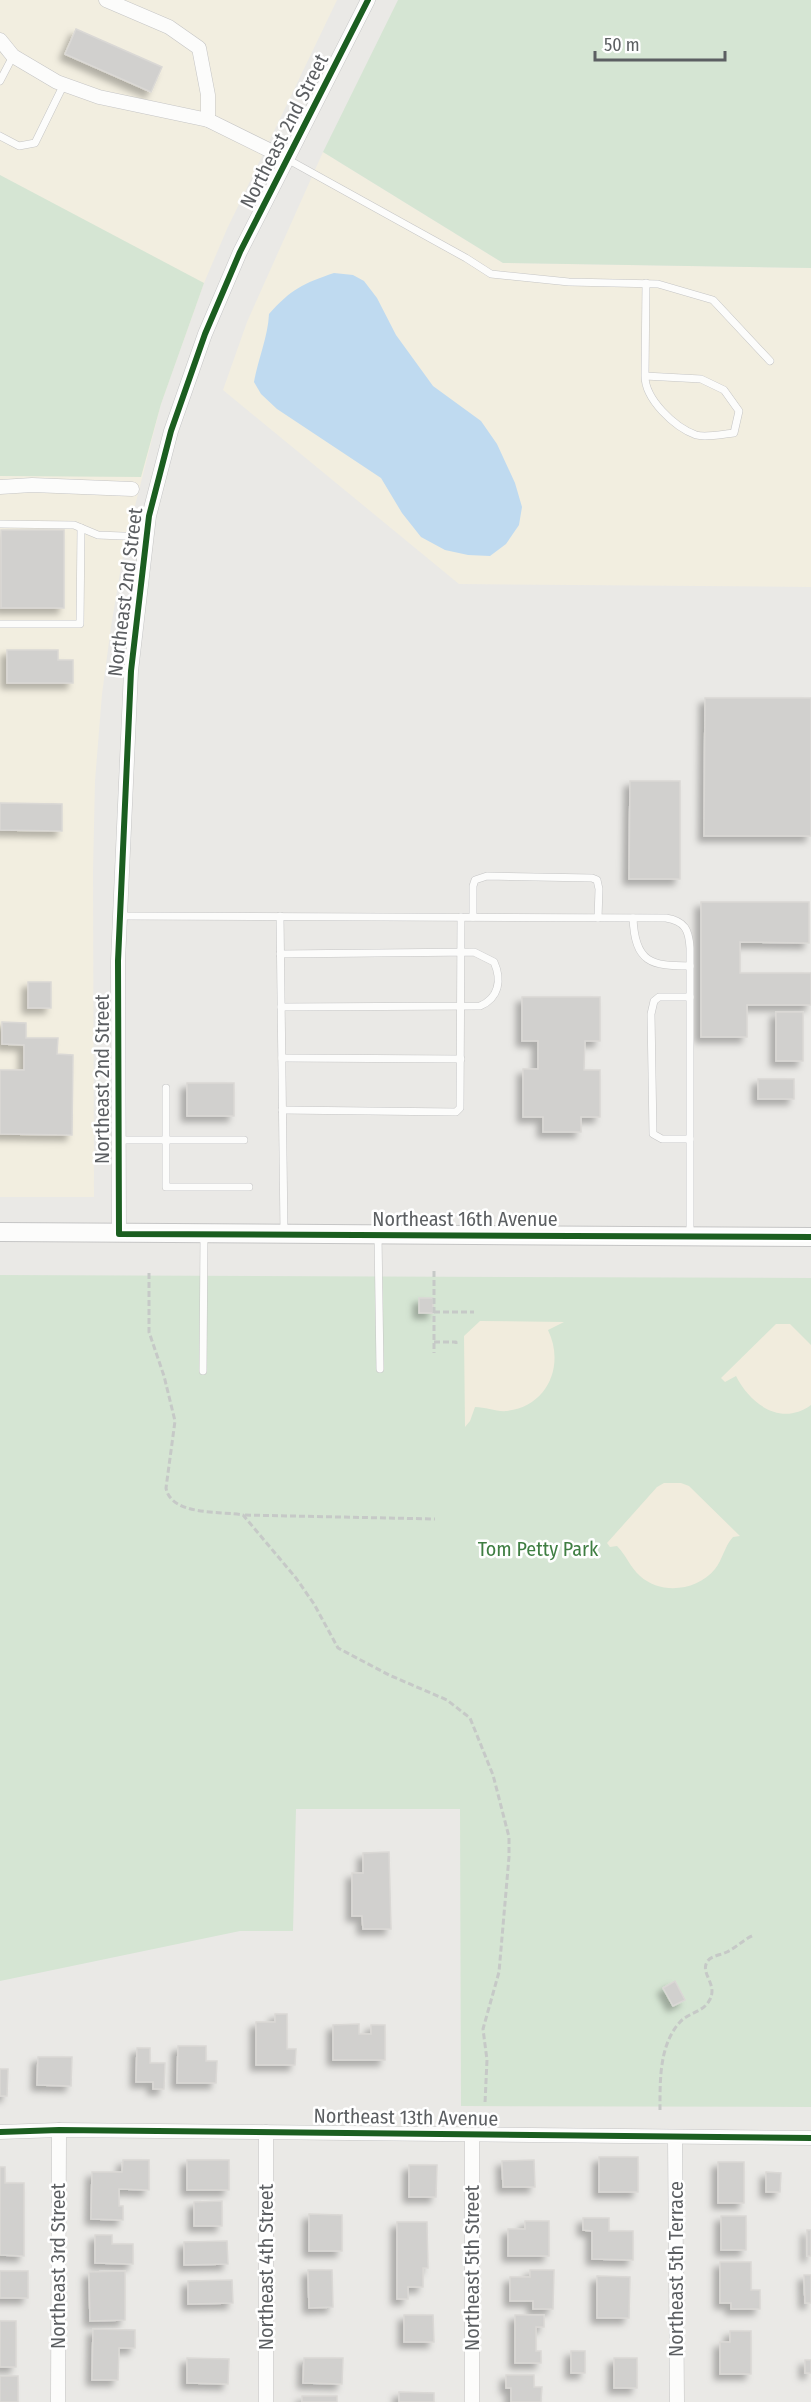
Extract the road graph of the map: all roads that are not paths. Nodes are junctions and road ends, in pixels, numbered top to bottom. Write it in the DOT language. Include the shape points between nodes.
graph roads {
  1 [pos="106,0"];
  2 [pos="368,0"];
  3 [pos="0,40"];
  4 [pos="14,57"];
  5 [pos="0,81"];
  6 [pos="64,84"];
  7 [pos="208,120"];
  8 [pos="0,136"];
  9 [pos="288,159"];
  10 [pos="646,284"];
  11 [pos="770,361"];
  12 [pos="645,376"];
  13 [pos="0,487"];
  14 [pos="132,489"];
  15 [pos="0,524"];
  16 [pos="81,528"];
  17 [pos="147,537"];
  18 [pos="0,624"];
  19 [pos="120,915"];
  20 [pos="280,915"];
  21 [pos="461,917"];
  22 [pos="473,917"];
  23 [pos="598,918"];
  24 [pos="633,918"];
  25 [pos="461,952"];
  26 [pos="280,954"];
  27 [pos="690,966"];
  28 [pos="690,997"];
  29 [pos="281,1007"];
  30 [pos="461,1007"];
  31 [pos="282,1058"];
  32 [pos="461,1059"];
  33 [pos="166,1088"];
  34 [pos="282,1110"];
  35 [pos="690,1139"];
  36 [pos="118,1140"];
  37 [pos="166,1140"];
  38 [pos="244,1140"];
  39 [pos="249,1187"];
  40 [pos="0,1232"];
  41 [pos="119,1234"];
  42 [pos="204,1234"];
  43 [pos="284,1234"];
  44 [pos="378,1235"];
  45 [pos="690,1236"];
  46 [pos="811,1237"];
  47 [pos="380,1369"];
  48 [pos="203,1371"];
  49 [pos="59,2130"];
  50 [pos="266,2132"];
  51 [pos="0,2133"];
  52 [pos="472,2135"];
  53 [pos="675,2137"];
  54 [pos="811,2138"];
  55 [pos="58,2402"];
  56 [pos="266,2402"];
  57 [pos="472,2402"];
  58 [pos="677,2402"];
  1 -- 7 [label="street" via="169,27 199,48 208,95"];
  2 -- 9 [label="street, Northeast 2nd Street"];
  3 -- 4 [label="street"];
  4 -- 5 [label="lane"];
  4 -- 6 [label="street"];
  6 -- 7 [label="street" via="99,97"];
  6 -- 8 [label="lane" via="35,143 19,146"];
  7 -- 9 [label="street"];
  9 -- 10 [label="lane" via="491,274"];
  9 -- 17 [label="street, Northeast 2nd Street" via="240,252 205,334 171,431"];
  10 -- 11 [label="lane" via="713,300"];
  10 -- 12 [label="lane"];
  12 -- 12 [label="lane" via="645,387 666,417 697,435 734,433 739,411 724,390 701,379"];
  13 -- 14 [label="street"];
  15 -- 16 [label="lane"];
  16 -- 17 [label="lane" via="98,536"];
  16 -- 18 [label="lane" via="81,624"];
  17 -- 19 [label="street, Northeast 2nd Street" via="131,671"];
  19 -- 20 [label="lane"];
  19 -- 36 [label="street, Northeast 2nd Street"];
  20 -- 21 [label="lane"];
  20 -- 26 [label="lane"];
  21 -- 22 [label="lane"];
  21 -- 25 [label="lane"];
  22 -- 23 [label="lane"];
  22 -- 23 [label="lane" via="475,880 487,876 592,878 597,880 599,889"];
  23 -- 24 [label="lane"];
  24 -- 27 [label="lane" via="636,944 645,958 656,964"];
  24 -- 27 [label="lane" via="666,918 682,923 689,932"];
  25 -- 26 [label="lane"];
  25 -- 30 [label="lane"];
  25 -- 30 [label="lane" via="474,952 494,962 498,988 493,999 480,1006"];
  26 -- 29 [label="lane"];
  27 -- 28 [label="lane"];
  28 -- 35 [label="lane"];
  28 -- 35 [label="lane" via="659,997 651,1014 653,1134 662,1139"];
  29 -- 30 [label="lane"];
  29 -- 31 [label="lane"];
  30 -- 32 [label="lane"];
  31 -- 32 [label="lane"];
  31 -- 34 [label="lane"];
  32 -- 34 [label="lane" via="461,1103 456,1112"];
  33 -- 37 [label="lane"];
  34 -- 43 [label="lane"];
  35 -- 45 [label="lane"];
  36 -- 37 [label="lane"];
  36 -- 41 [label="street, Northeast 2nd Street"];
  37 -- 38 [label="lane"];
  37 -- 39 [label="lane" via="166,1187"];
  40 -- 41 [label="street, Northeast 16th Avenue"];
  41 -- 42 [label="street, Northeast 16th Avenue"];
  42 -- 43 [label="street, Northeast 16th Avenue"];
  42 -- 48 [label="lane"];
  43 -- 44 [label="street, Northeast 16th Avenue"];
  44 -- 45 [label="street, Northeast 16th Avenue"];
  44 -- 47 [label="lane"];
  45 -- 46 [label="street, Northeast 16th Avenue"];
  49 -- 50 [label="street, Northeast 13th Avenue"];
  49 -- 51 [label="street, Northeast 13th Avenue"];
  49 -- 55 [label="street, Northeast 3rd Street"];
  50 -- 52 [label="street, Northeast 13th Avenue"];
  50 -- 56 [label="street, Northeast 4th Street"];
  52 -- 53 [label="street, Northeast 13th Avenue"];
  52 -- 57 [label="street, Northeast 5th Street"];
  53 -- 54 [label="street, Northeast 13th Avenue"];
  53 -- 58 [label="street, Northeast 5th Terrace"];
}
